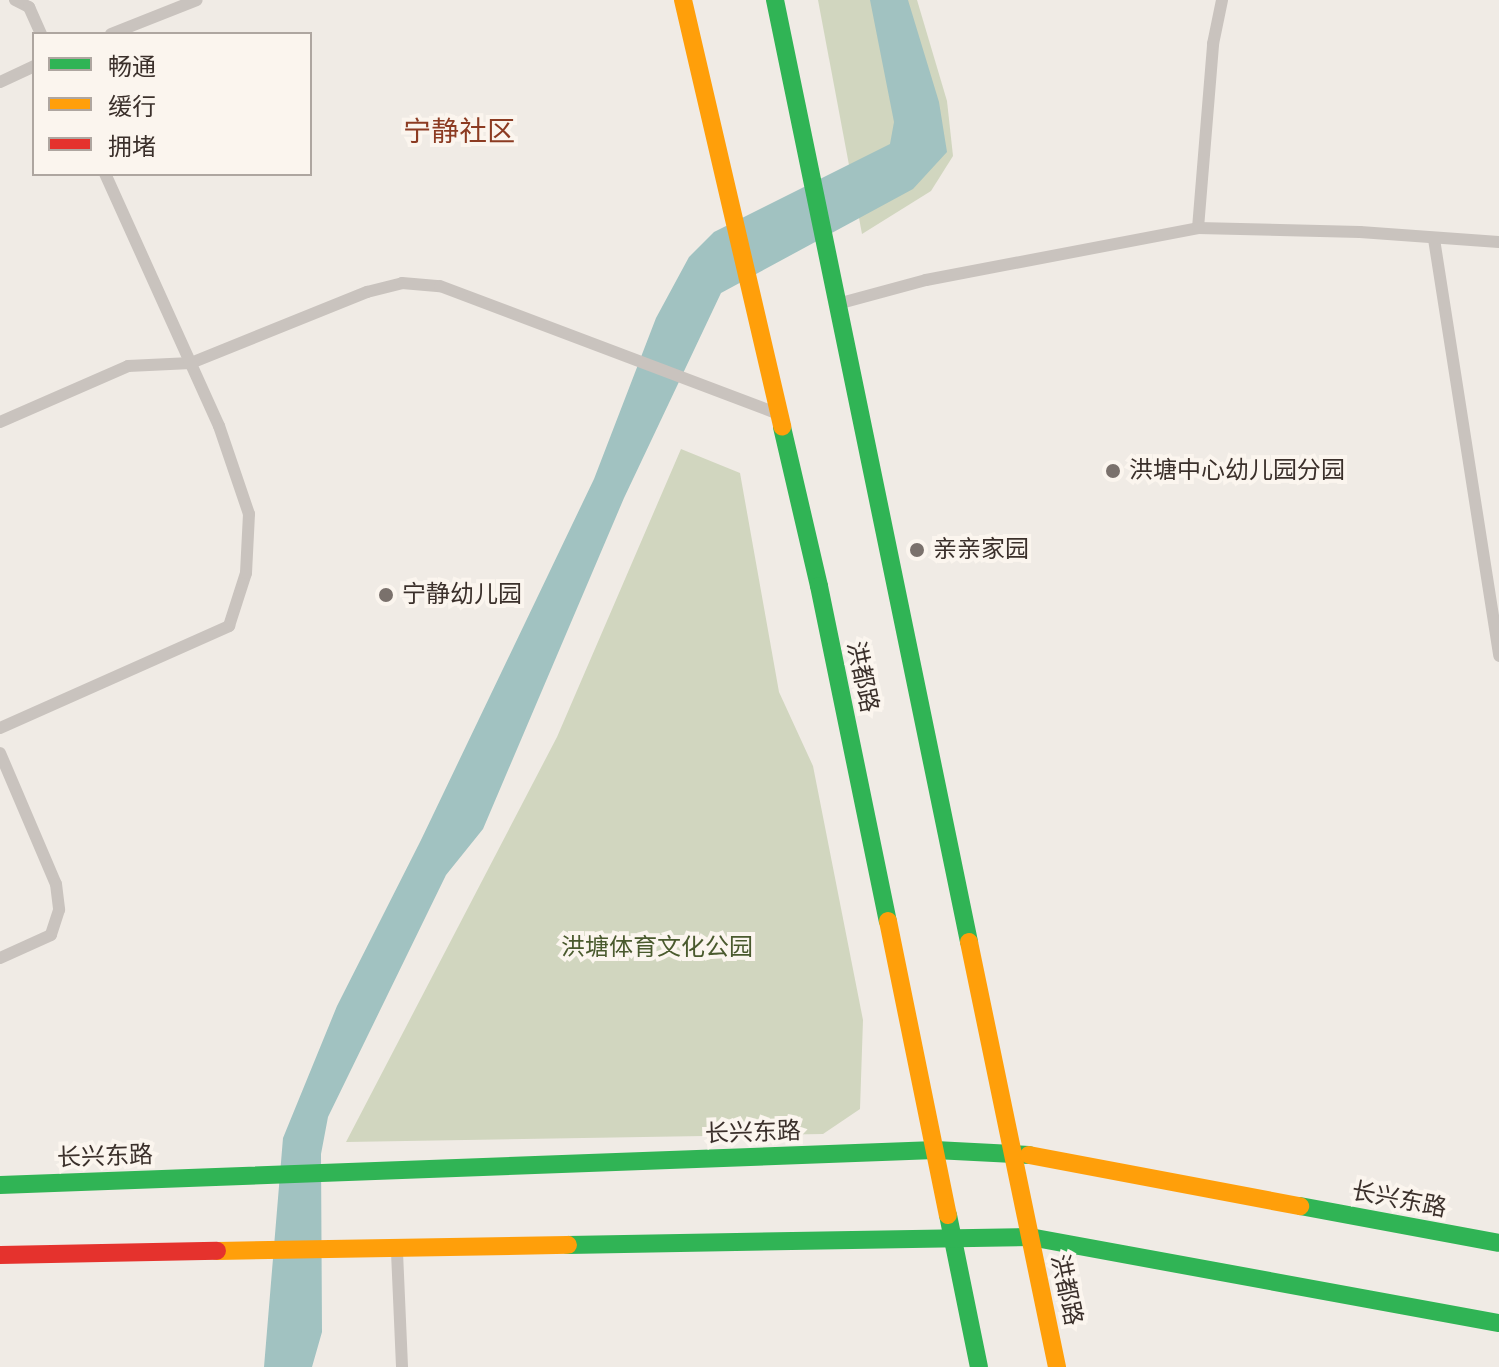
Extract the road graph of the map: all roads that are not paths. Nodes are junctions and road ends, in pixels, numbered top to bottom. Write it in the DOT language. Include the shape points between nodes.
graph roads {
  1 [pos="15,0"];
  2 [pos="197,0"];
  3 [pos="683,0"];
  4 [pos="775,0"];
  5 [pos="1222,0"];
  6 [pos="40,32"];
  7 [pos="116,32"];
  8 [pos="32,67"];
  9 [pos="0,82"];
  10 [pos="106,176"];
  11 [pos="1198,228"];
  12 [pos="1434,239"];
  13 [pos="1499,242"];
  14 [pos="838,304"];
  15 [pos="191,363"];
  16 [pos="780,415"];
  17 [pos="0,422"];
  18 [pos="1499,656"];
  19 [pos="0,728"];
  20 [pos="0,753"];
  21 [pos="0,958"];
  22 [pos="935,1150"];
  23 [pos="1012,1152"];
  24 [pos="0,1185"];
  25 [pos="1030,1237"];
  26 [pos="953,1239"];
  27 [pos="1499,1243"];
  28 [pos="397,1249"];
  29 [pos="0,1255"];
  30 [pos="1499,1323"];
  31 [pos="402,1367"];
  32 [pos="979,1367"];
  33 [pos="1057,1367"];
  1 -- 6 [label="lane" via="29,7"];
  2 -- 7 [label="lane"];
  3 -- 16 [label="main road, 洪都路"];
  4 -- 14 [label="main road, 洪都路"];
  5 -- 11 [label="lane" via="1213,44"];
  8 -- 9 [label="lane"];
  10 -- 15 [label="lane"];
  11 -- 12 [label="lane"];
  11 -- 14 [label="lane" via="926,280"];
  12 -- 13 [label="lane"];
  12 -- 18 [label="lane"];
  14 -- 23 [label="main road, 洪都路"];
  15 -- 16 [label="lane" via="367,292 402,283 440,286"];
  15 -- 17 [label="lane" via="128,366"];
  15 -- 19 [label="lane" via="249,514 246,573 229,626"];
  16 -- 22 [label="main road, 洪都路"];
  20 -- 21 [label="lane" via="56,884 59,910 51,935"];
  22 -- 23 [label="main road, 长兴东路"];
  22 -- 24 [label="main road, 长兴东路"];
  22 -- 26 [label="main road, 洪都路"];
  23 -- 25 [label="main road, 洪都路"];
  23 -- 27 [label="main road, 长兴东路"];
  25 -- 26 [label="main road"];
  25 -- 30 [label="main road"];
  25 -- 33 [label="main road, 洪都路"];
  26 -- 28 [label="main road"];
  26 -- 32 [label="main road, 洪都路"];
  28 -- 29 [label="main road"];
  28 -- 31 [label="lane"];
}
